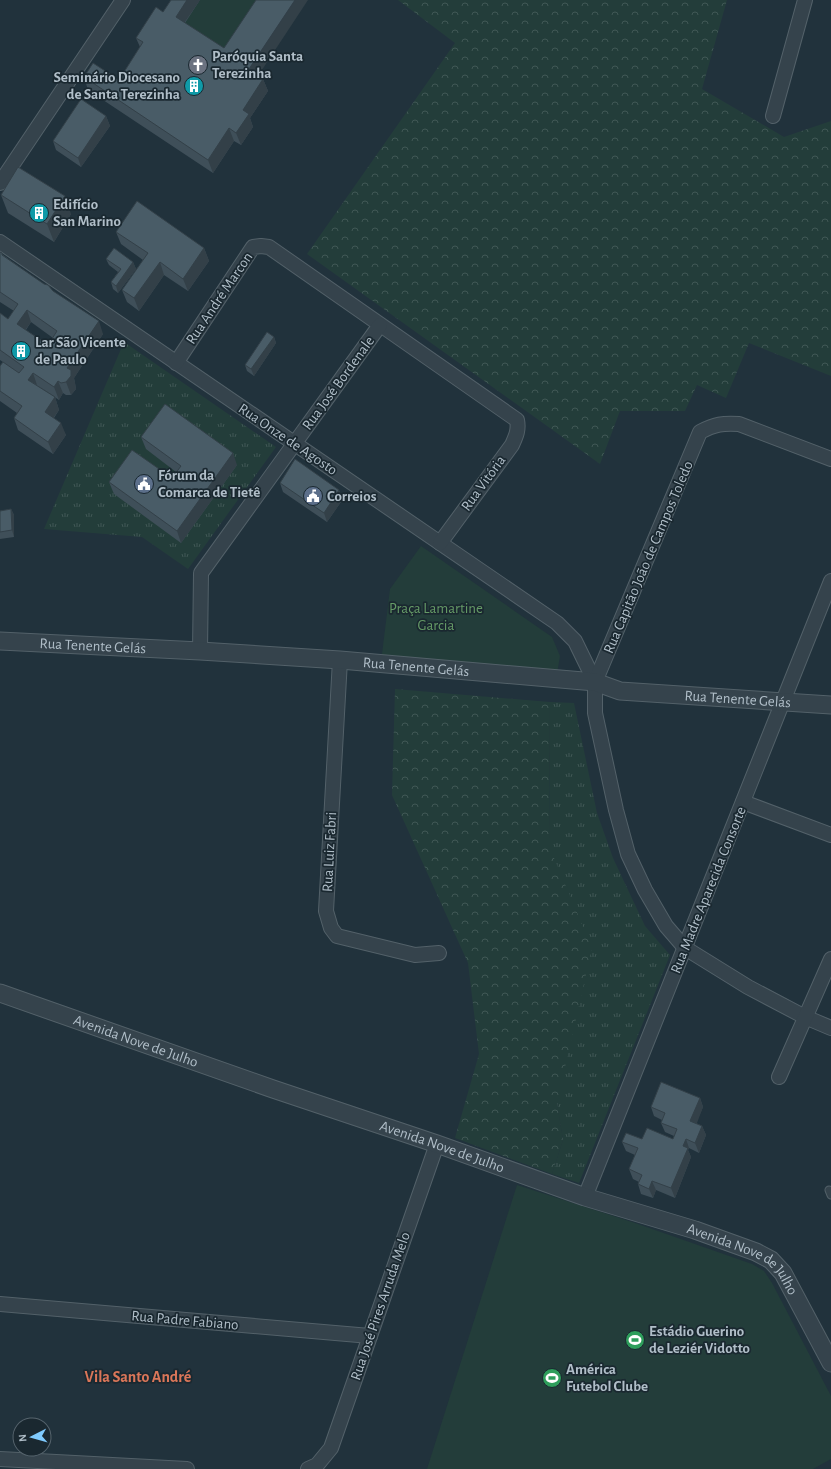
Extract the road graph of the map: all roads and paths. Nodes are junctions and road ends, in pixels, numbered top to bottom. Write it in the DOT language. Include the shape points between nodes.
graph roads {
  1 [pos="123,0"];
  2 [pos="805,0"];
  3 [pos="773,116"];
  4 [pos="0,183"];
  5 [pos="0,242"];
  6 [pos="380,325"];
  7 [pos="176,362"];
  8 [pos="295,443"];
  9 [pos="831,459"];
  10 [pos="440,543"];
  11 [pos="831,582"];
  12 [pos="0,641"];
  13 [pos="200,651"];
  14 [pos="340,660"];
  15 [pos="595,682"];
  16 [pos="782,703"];
  17 [pos="831,705"];
  18 [pos="743,802"];
  19 [pos="831,835"];
  20 [pos="685,948"];
  21 [pos="439,953"];
  22 [pos="831,959"];
  23 [pos="0,993"];
  24 [pos="805,1017"];
  25 [pos="831,1028"];
  26 [pos="779,1077"];
  27 [pos="437,1144"];
  28 [pos="585,1197"];
  29 [pos="0,1304"];
  30 [pos="370,1336"];
  31 [pos="831,1363"];
  32 [pos="0,1459"];
  33 [pos="312,1467"];
  34 [pos="187,1469"];
  1 -- 4 [label="street"];
  2 -- 3 [label="street"];
  5 -- 7 [label="street, Rua Onze de Agosto"];
  6 -- 7 [label="street, Rua André Marcon" via="269,247 254,247"];
  6 -- 8 [label="street, Rua José Bordenale"];
  6 -- 10 [label="street, Rua Vitória" via="517,420 517,436 512,445"];
  7 -- 8 [label="street, Rua Onze de Agosto"];
  8 -- 10 [label="street, Rua Onze de Agosto"];
  8 -- 13 [label="street, Rua José Bordenale" via="202,573"];
  9 -- 15 [label="street, Rua Capitão João de Campos Toledo" via="739,424 712,425 700,432"];
  10 -- 15 [label="street, Rua Onze de Agosto" via="557,623 575,641"];
  11 -- 16 [label="street, Rua Madre Aparecida Consorte"];
  12 -- 13 [label="street, Rua Tenente Gelás"];
  13 -- 14 [label="street, Rua Tenente Gelás"];
  14 -- 15 [label="street, Rua Tenente Gelás"];
  14 -- 21 [label="street, Rua Luiz Fabri" via="326,911 331,928 337,936 415,955"];
  15 -- 16 [label="street, Rua Tenente Gelás" via="620,691"];
  15 -- 20 [label="street" via="595,713 628,854 666,926"];
  16 -- 17 [label="street, Rua Tenente Gelás"];
  16 -- 18 [label="street, Rua Madre Aparecida Consorte"];
  18 -- 19 [label="street"];
  18 -- 20 [label="street, Rua Madre Aparecida Consorte"];
  20 -- 24 [label="street" via="748,987"];
  20 -- 28 [label="street, Rua Madre Aparecida Consorte"];
  22 -- 24 [label="street"];
  23 -- 27 [label="street, Avenida Nove de Julho"];
  24 -- 25 [label="street"];
  24 -- 26 [label="street"];
  27 -- 28 [label="street, Avenida Nove de Julho"];
  27 -- 30 [label="street, Rua José Pires Arruda Melo"];
  28 -- 31 [label="street, Avenida Nove de Julho" via="696,1230 771,1260 783,1273"];
  29 -- 30 [label="street, Rua Padre Fabiano"];
  30 -- 33 [label="street, Rua José Pires Arruda Melo" via="331,1448"];
  32 -- 34 [label="street"];
}
